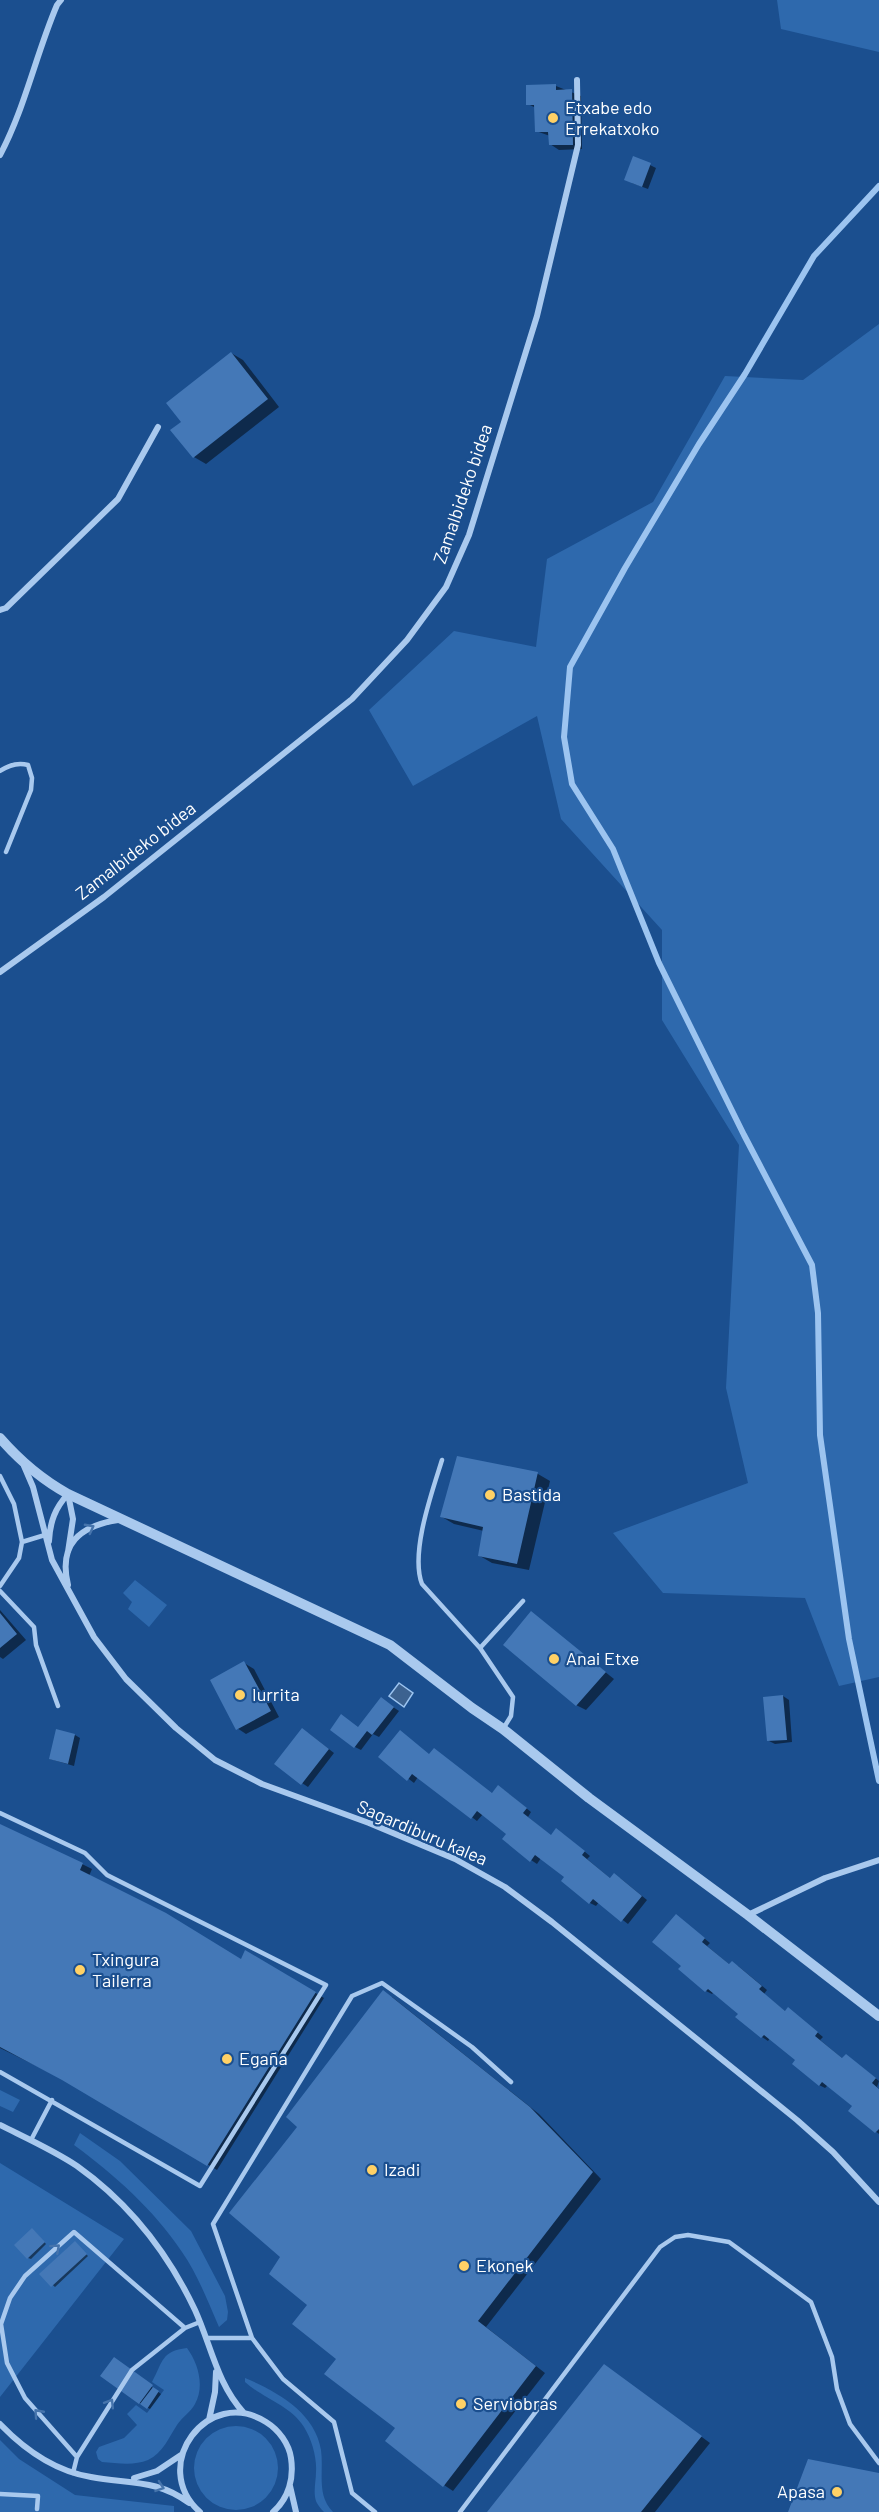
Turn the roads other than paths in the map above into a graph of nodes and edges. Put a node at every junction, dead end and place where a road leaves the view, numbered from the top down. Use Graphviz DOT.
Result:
graph roads {
  1 [pos="61,0"];
  2 [pos="577,80"];
  3 [pos="0,155"];
  4 [pos="158,427"];
  5 [pos="0,610"];
  6 [pos="0,771"];
  7 [pos="6,852"];
  8 [pos="0,972"];
  9 [pos="0,1438"];
  10 [pos="442,1460"];
  11 [pos="22,1462"];
  12 [pos="0,1476"];
  13 [pos="68,1494"];
  14 [pos="121,1519"];
  15 [pos="45,1536"];
  16 [pos="22,1542"];
  17 [pos="50,1551"];
  18 [pos="68,1552"];
  19 [pos="0,1586"];
  20 [pos="0,1591"];
  21 [pos="70,1592"];
  22 [pos="523,1601"];
  23 [pos="480,1648"];
  24 [pos="58,1706"];
  25 [pos="503,1728"];
  26 [pos="0,1813"];
  27 [pos="879,1860"];
  28 [pos="748,1914"];
  29 [pos="879,2016"];
  30 [pos="0,2072"];
  31 [pos="511,2082"];
  32 [pos="52,2100"];
  33 [pos="0,2125"];
  34 [pos="31,2140"];
  35 [pos="879,2202"];
  36 [pos="200,2322"];
  37 [pos="185,2328"];
  38 [pos="206,2338"];
  39 [pos="252,2338"];
  40 [pos="214,2362"];
  41 [pos="243,2413"];
  42 [pos="208,2420"];
  43 [pos="0,2424"];
  44 [pos="181,2455"];
  45 [pos="77,2457"];
  46 [pos="879,2463"];
  47 [pos="73,2473"];
  48 [pos="124,2480"];
  49 [pos="290,2486"];
  50 [pos="0,2494"];
  51 [pos="192,2505"];
  52 [pos="37,2509"];
  53 [pos="200,2512"];
  54 [pos="273,2512"];
  55 [pos="296,2512"];
  56 [pos="375,2512"];
  57 [pos="460,2512"];
  1 -- 3 [label="street"];
  2 -- 8 [label="street, Zamalbideko bidea"];
  4 -- 5 [label="street"];
  6 -- 7 [label="lane"];
  9 -- 11 [label="street"];
  10 -- 23 [label="lane"];
  11 -- 13 [label="street"];
  11 -- 15 [label="street, Sagardiburu kalea"];
  12 -- 16 [label="lane"];
  13 -- 14 [label="street"];
  13 -- 17 [label="street, Sagardiburu kalea"];
  13 -- 18 [label="street, Sagardiburu kalea"];
  18 -- 14 [label="street, one-way"];
  14 -- 25 [label="street"];
  15 -- 16 [label="lane"];
  15 -- 17 [label="street, Sagardiburu kalea"];
  16 -- 19 [label="lane"];
  17 -- 21 [label="street, Sagardiburu kalea"];
  18 -- 21 [label="street, Sagardiburu kalea"];
  20 -- 24 [label="lane"];
  21 -- 35 [label="street, Sagardiburu kalea"];
  22 -- 23 [label="lane"];
  23 -- 25 [label="lane"];
  25 -- 28 [label="street"];
  26 -- 32 [label="lane"];
  27 -- 28 [label="street"];
  28 -- 29 [label="street"];
  30 -- 32 [label="lane"];
  31 -- 39 [label="lane"];
  32 -- 34 [label="lane"];
  33 -- 34 [label="street"];
  34 -- 36 [label="street"];
  36 -- 37 [label="lane"];
  36 -- 38 [label="street"];
  45 -- 37 [label="lane, one-way"];
  45 -- 37 [label="lane, one-way"];
  38 -- 39 [label="lane"];
  38 -- 40 [label="street"];
  39 -- 56 [label="lane"];
  40 -- 41 [label="street"];
  40 -- 42 [label="street"];
  41 -- 42 [label="street"];
  41 -- 49 [label="street"];
  42 -- 44 [label="street"];
  43 -- 47 [label="street"];
  44 -- 48 [label="street"];
  44 -- 51 [label="street"];
  45 -- 47 [label="lane"];
  46 -- 57 [label="lane"];
  47 -- 48 [label="street"];
  48 -- 51 [label="street, one-way"];
  49 -- 54 [label="street"];
  49 -- 55 [label="street"];
  50 -- 52 [label="lane"];
  51 -- 53 [label="street"];
}
